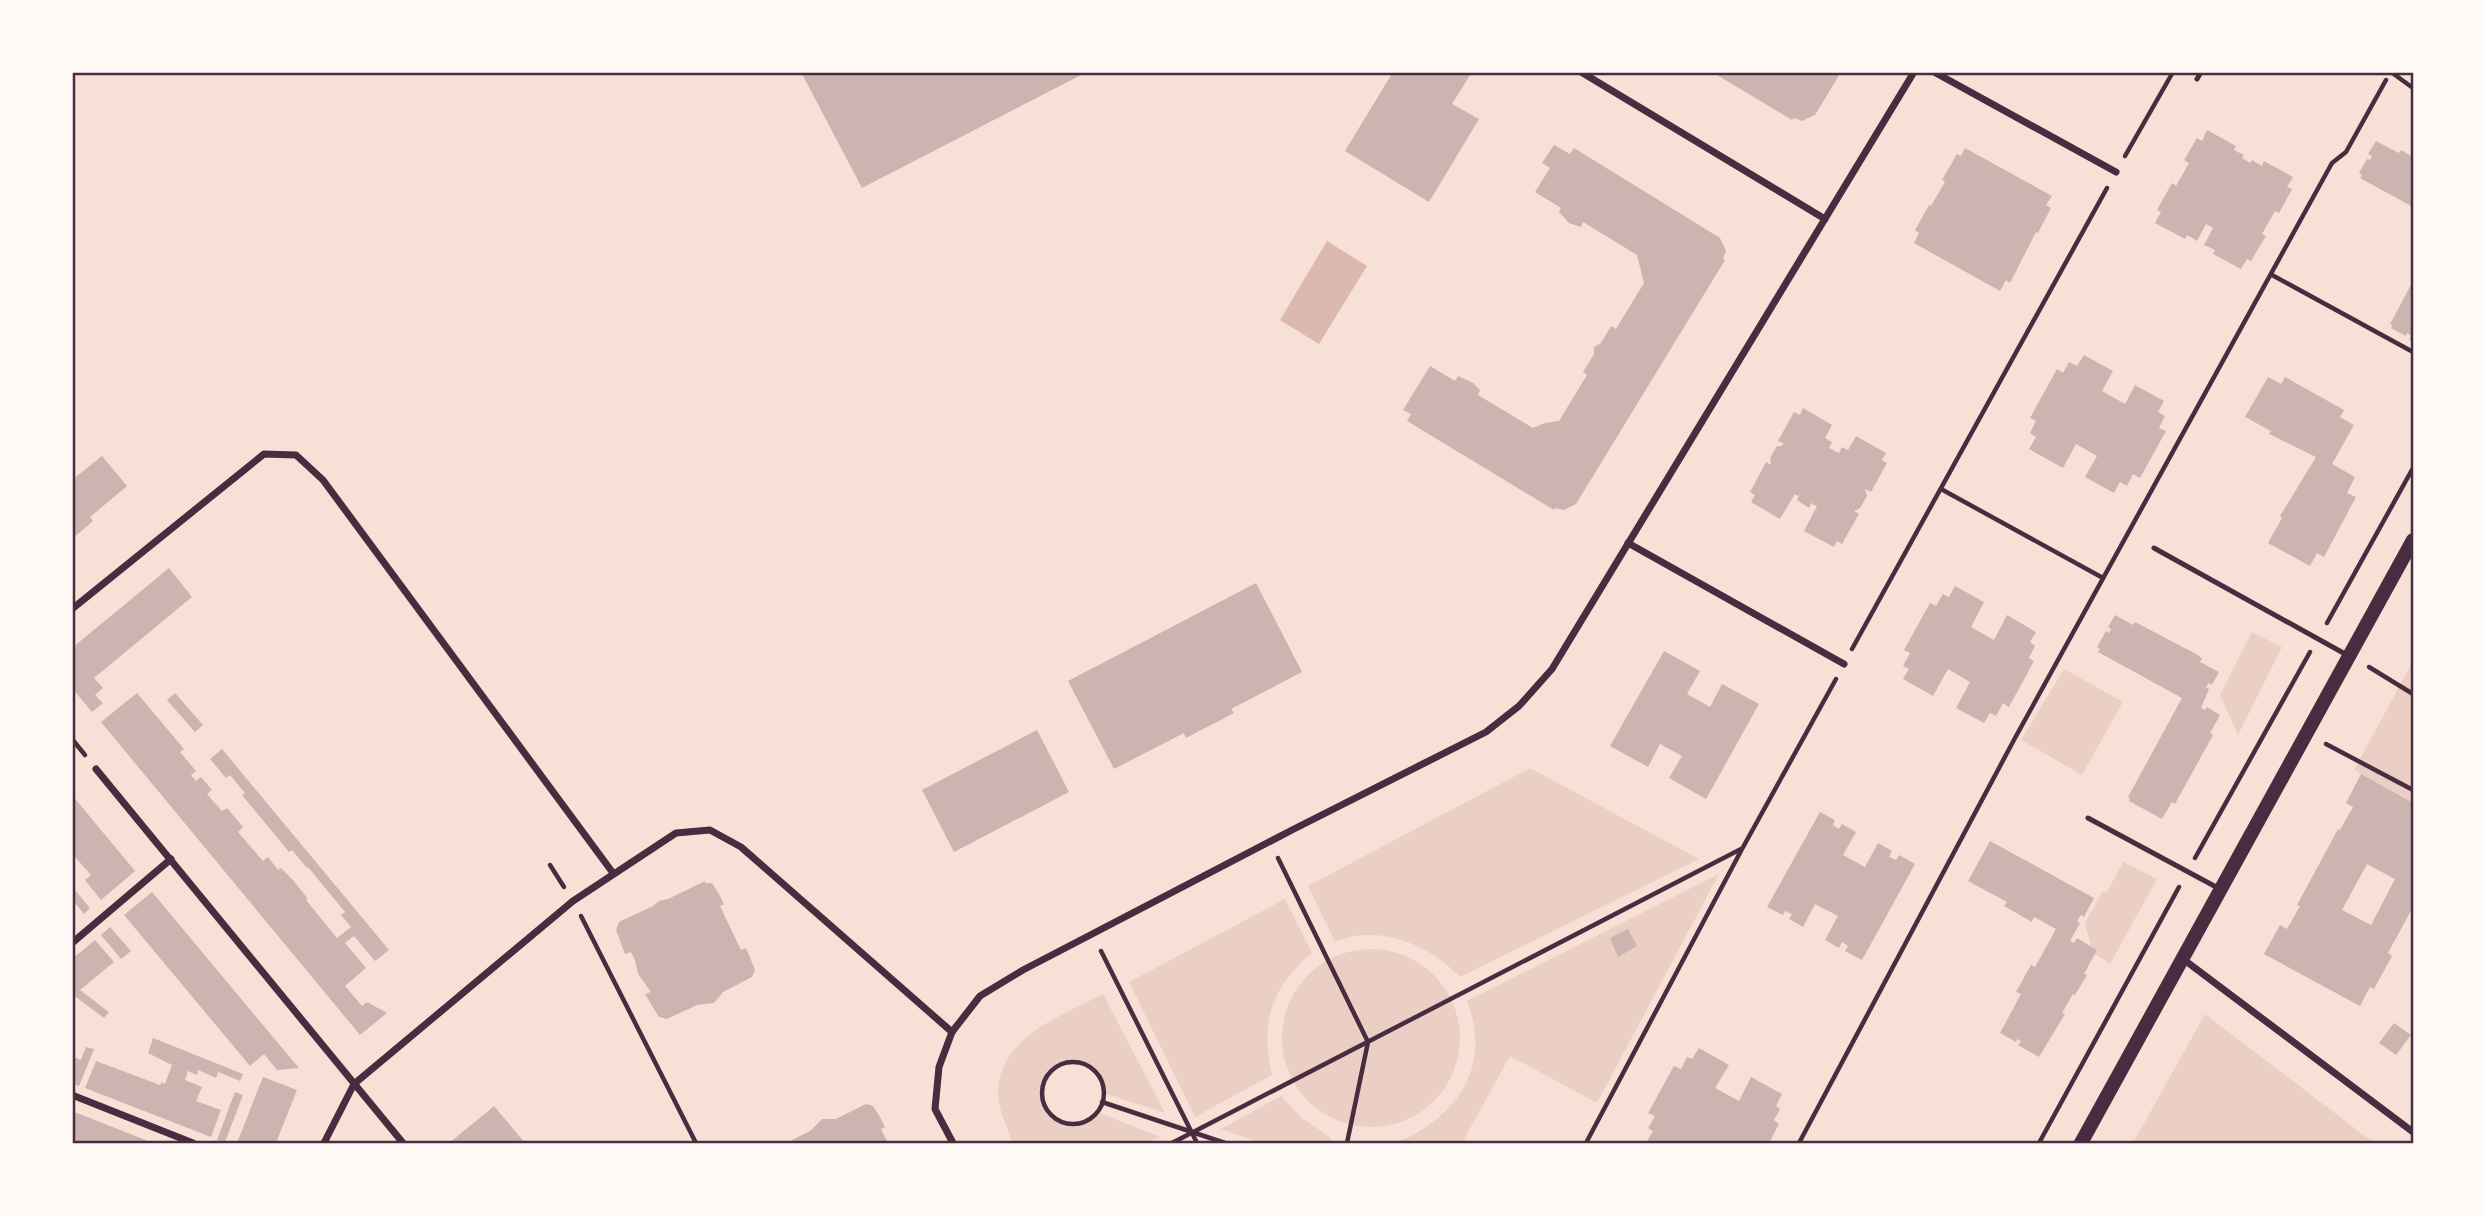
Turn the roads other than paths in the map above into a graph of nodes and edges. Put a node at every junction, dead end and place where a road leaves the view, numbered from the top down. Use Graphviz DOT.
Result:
graph roads {
  1 [pos="1581,72"];
  2 [pos="1914,72"];
  3 [pos="1934,72"];
  4 [pos="2201,72"];
  5 [pos="2197,79"];
  6 [pos="2116,172"];
  7 [pos="1825,219"];
  8 [pos="2413,540"];
  9 [pos="1628,543"];
  10 [pos="2154,548"];
  11 [pos="72,609"];
  12 [pos="2349,656"];
  13 [pos="1844,664"];
  14 [pos="96,769"];
  15 [pos="2088,818"];
  16 [pos="170,859"];
  17 [pos="613,873"];
  18 [pos="2220,890"];
  19 [pos="72,943"];
  20 [pos="2183,959"];
  21 [pos="952,1032"];
  22 [pos="354,1084"];
  23 [pos="72,1095"];
  24 [pos="2413,1132"];
  25 [pos="193,1143"];
  26 [pos="324,1143"];
  27 [pos="403,1143"];
  28 [pos="953,1143"];
  29 [pos="2081,1143"];
  1 -- 7 [label="street"];
  2 -- 7 [label="street"];
  3 -- 6 [label="street"];
  4 -- 5 [label="lane"];
  7 -- 9 [label="street"];
  8 -- 12 [label="main road"];
  9 -- 13 [label="street"];
  9 -- 21 [label="street"];
  10 -- 12 [label="lane"];
  11 -- 17 [label="street"];
  12 -- 18 [label="main road"];
  14 -- 16 [label="street"];
  15 -- 18 [label="lane"];
  16 -- 19 [label="street"];
  16 -- 22 [label="street"];
  17 -- 21 [label="street"];
  17 -- 22 [label="street"];
  18 -- 20 [label="main road"];
  20 -- 24 [label="street"];
  20 -- 29 [label="main road"];
  21 -- 28 [label="street"];
  22 -- 26 [label="street"];
  22 -- 27 [label="street"];
  23 -- 25 [label="street"];
}
